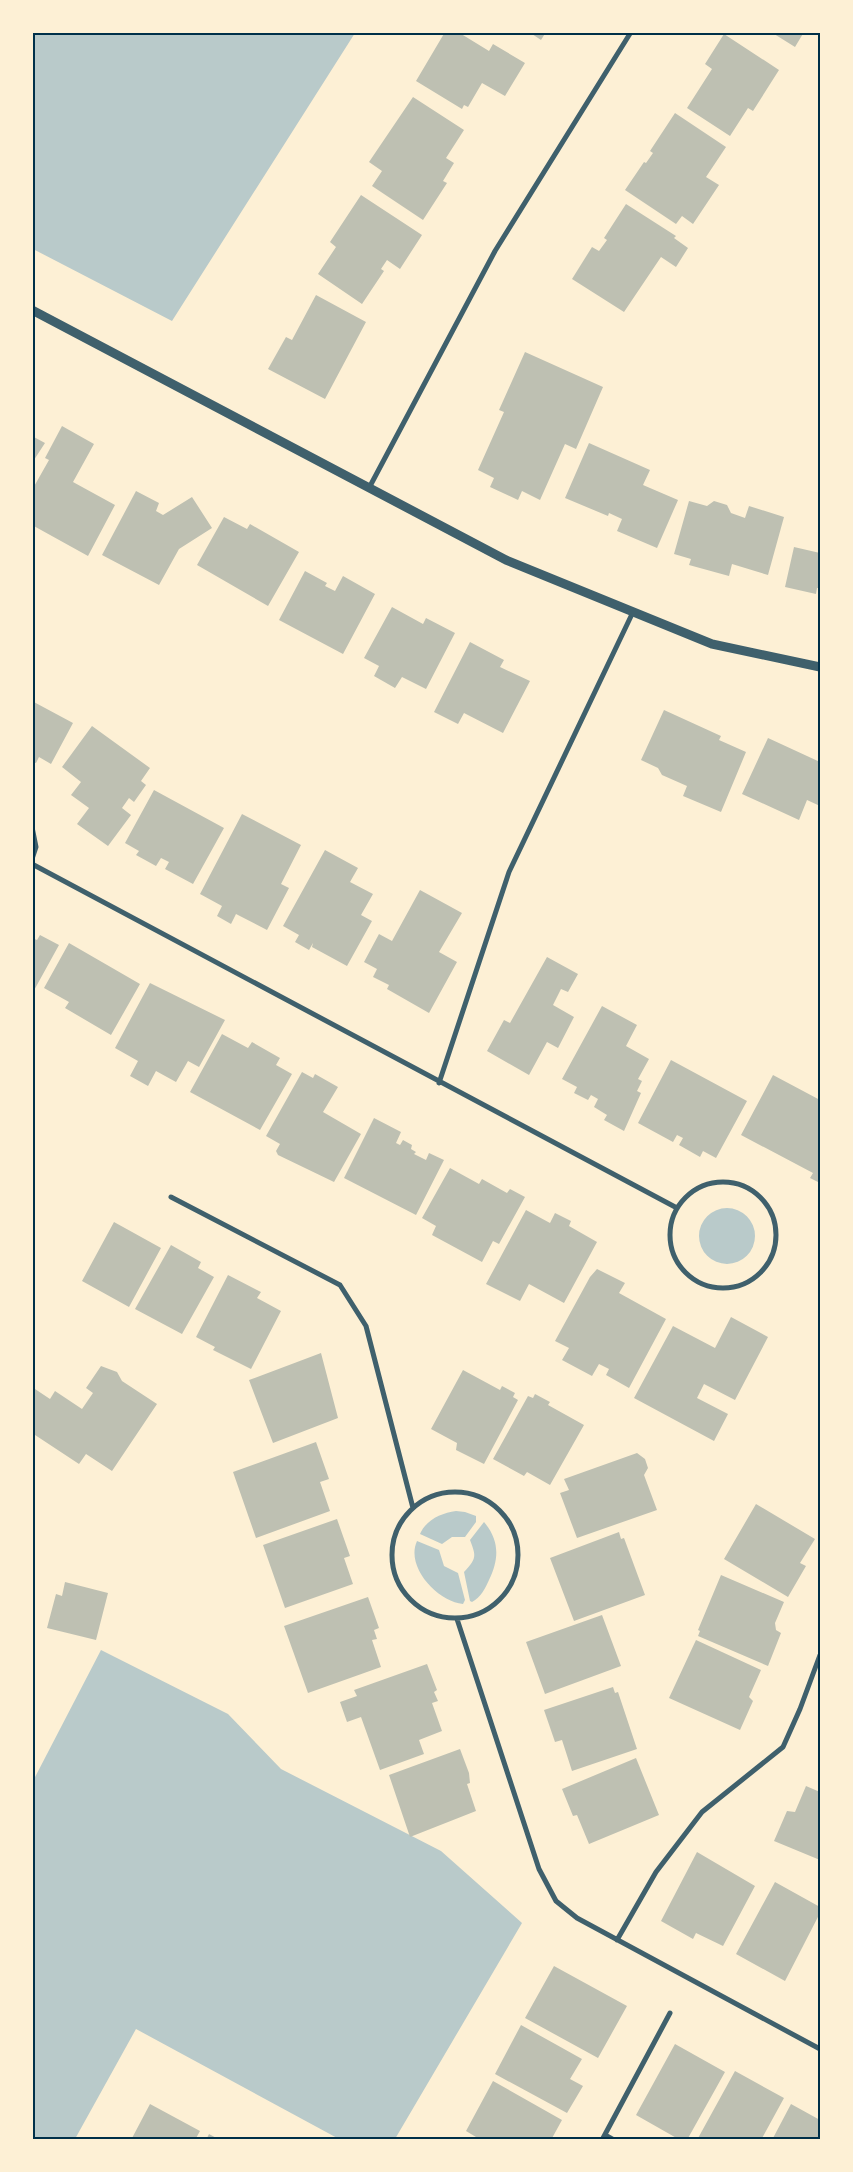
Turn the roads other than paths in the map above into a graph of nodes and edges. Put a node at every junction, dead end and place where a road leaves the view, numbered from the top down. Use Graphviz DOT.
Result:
graph roads {
  1 [pos="631,32"];
  2 [pos="32,310"];
  3 [pos="369,488"];
  4 [pos="633,612"];
  5 [pos="820,667"];
  6 [pos="32,827"];
  7 [pos="32,858"];
  8 [pos="32,864"];
  9 [pos="439,1083"];
  10 [pos="171,1197"];
  11 [pos="677,1208"];
  12 [pos="414,1508"];
  13 [pos="457,1618"];
  14 [pos="820,1655"];
  15 [pos="617,1940"];
  16 [pos="670,2013"];
  17 [pos="820,2048"];
  18 [pos="604,2137"];
  19 [pos="614,2140"];
  1 -- 3 [label="street"];
  2 -- 3 [label="street"];
  3 -- 4 [label="street"];
  4 -- 5 [label="street"];
  4 -- 9 [label="street"];
  6 -- 7 [label="street"];
  8 -- 9 [label="street"];
  9 -- 11 [label="street"];
  10 -- 12 [label="street"];
  11 -- 11 [label="street"];
  12 -- 13 [label="street"];
  12 -- 13 [label="street"];
  13 -- 15 [label="street"];
  14 -- 15 [label="street"];
  15 -- 17 [label="street"];
  16 -- 18 [label="street"];
  18 -- 19 [label="street"];
}
